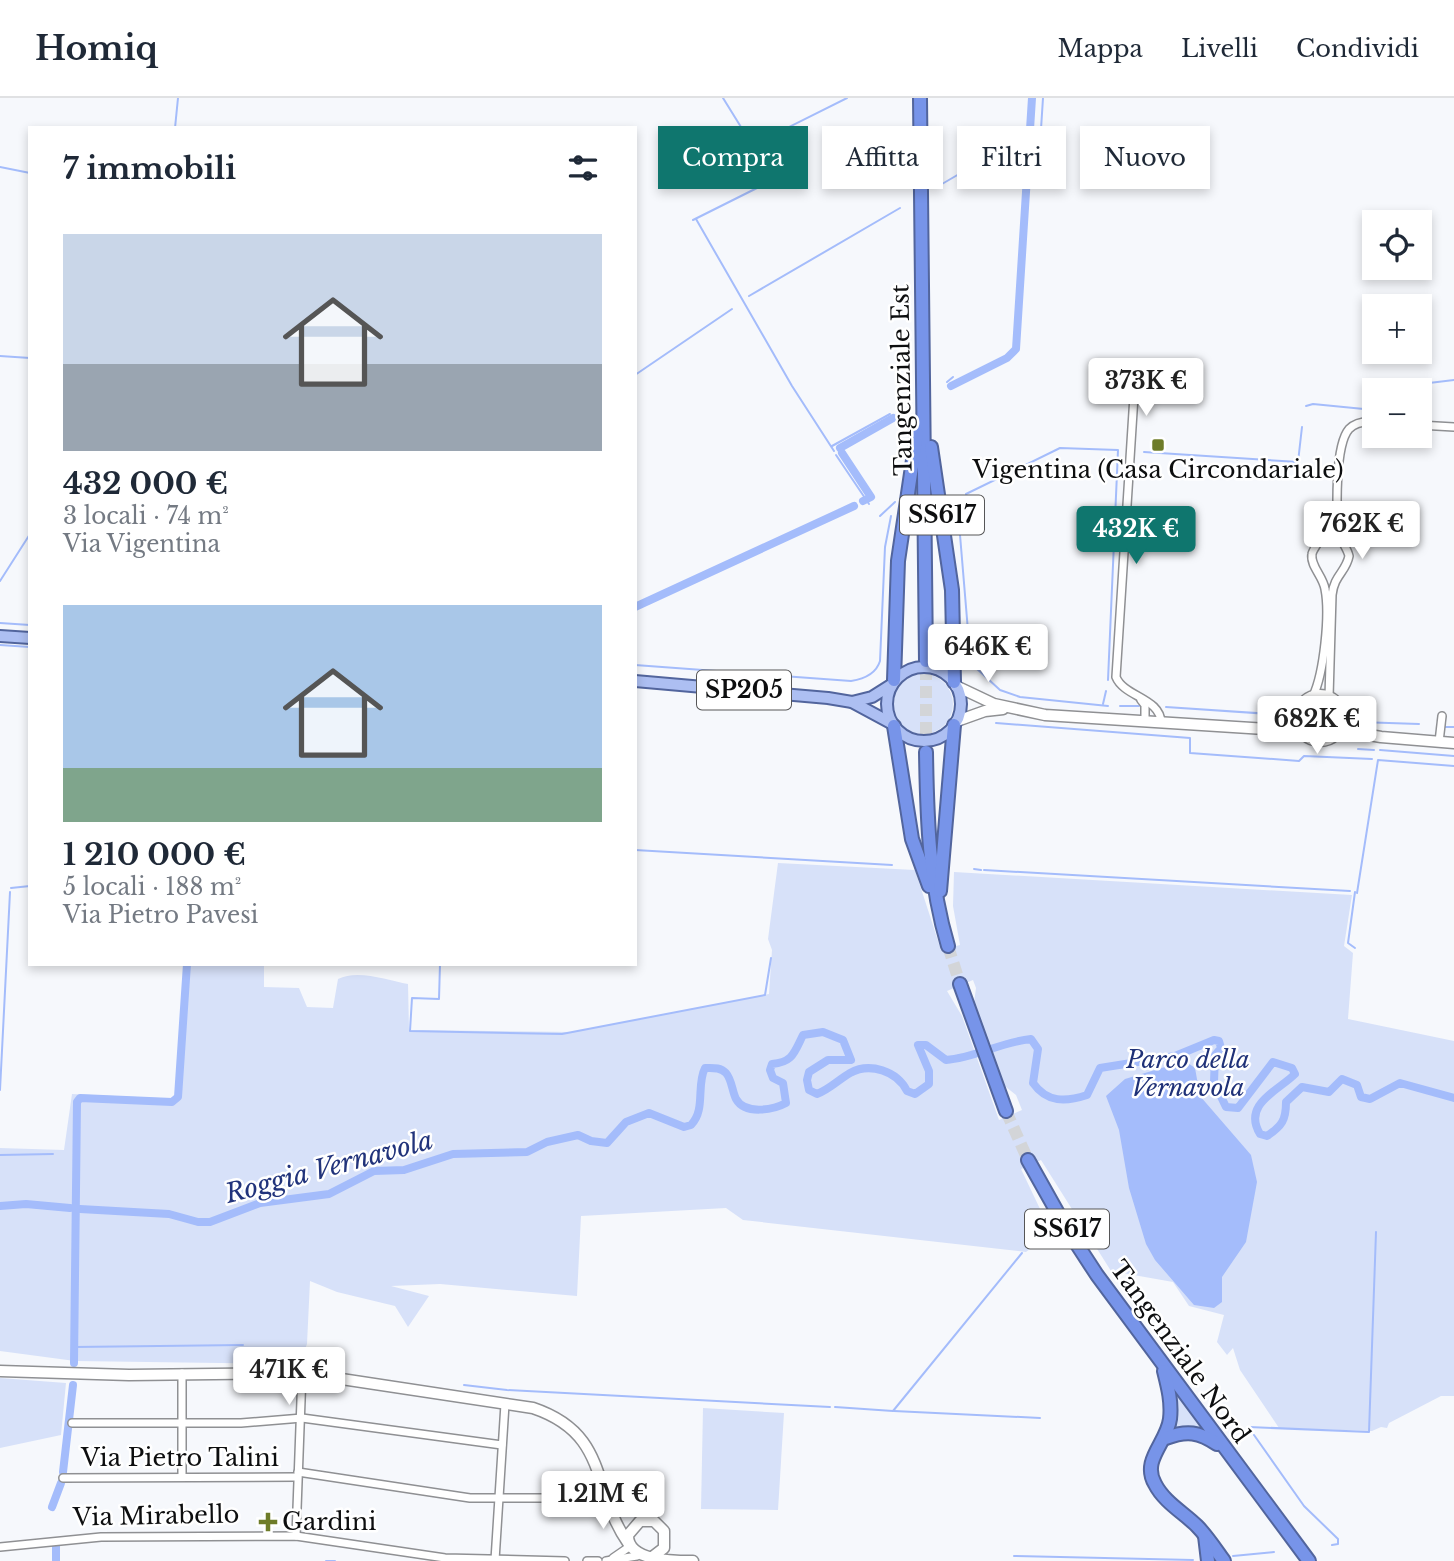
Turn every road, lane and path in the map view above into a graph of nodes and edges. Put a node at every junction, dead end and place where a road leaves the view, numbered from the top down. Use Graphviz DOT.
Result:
graph roads {
  1 [pos="920,98"];
  2 [pos="923,349"];
  3 [pos="1134,396"];
  4 [pos="1362,422"];
  5 [pos="1432,426"];
  6 [pos="1454,427"];
  7 [pos="1337,512"];
  8 [pos="1322,539"];
  9 [pos="1342,542"];
  10 [pos="1320,572"];
  11 [pos="1338,573"];
  12 [pos="0,636"];
  13 [pos="28,638"];
  14 [pos="926,661"];
  15 [pos="637,681"];
  16 [pos="893,683"];
  17 [pos="955,684"];
  18 [pos="1313,696"];
  19 [pos="1139,697"];
  20 [pos="1329,697"];
  21 [pos="852,702"];
  22 [pos="1009,708"];
  23 [pos="1441,716"];
  24 [pos="1343,717"];
  25 [pos="1145,722"];
  26 [pos="956,723"];
  27 [pos="1161,723"];
  28 [pos="892,724"];
  29 [pos="1299,726"];
  30 [pos="1340,730"];
  31 [pos="1381,737"];
  32 [pos="1439,742"];
  33 [pos="1454,743"];
  34 [pos="926,752"];
  35 [pos="939,915"];
  36 [pos="948,946"];
  37 [pos="960,984"];
  38 [pos="1006,1111"];
  39 [pos="1028,1160"];
  40 [pos="1162,1364"];
  41 [pos="0,1370"];
  42 [pos="182,1373"];
  43 [pos="302,1373"];
  44 [pos="505,1404"];
  45 [pos="302,1418"];
  46 [pos="182,1422"];
  47 [pos="72,1423"];
  48 [pos="1166,1438"];
  49 [pos="502,1445"];
  50 [pos="1226,1450"];
  51 [pos="298,1475"];
  52 [pos="182,1477"];
  53 [pos="64,1478"];
  54 [pos="604,1484"];
  55 [pos="498,1498"];
  56 [pos="611,1504"];
  57 [pos="636,1523"];
  58 [pos="296,1536"];
  59 [pos="665,1543"];
  60 [pos="628,1545"];
  61 [pos="0,1547"];
  62 [pos="637,1556"];
  63 [pos="651,1558"];
  64 [pos="1214,1558"];
  65 [pos="495,1560"];
  66 [pos="565,1561"];
  67 [pos="587,1561"];
  68 [pos="602,1561"];
  69 [pos="687,1561"];
  70 [pos="693,1561"];
  71 [pos="1309,1561"];
  1 -- 2 [label="highway, Tangenziale Est / SS617"];
  2 -- 14 [label="highway, Tangenziale Est / SS617"];
  2 -- 16 [label="highway, SS617"];
  2 -- 17 [label="highway, SS617"];
  3 -- 19 [label="street"];
  4 -- 7 [label="street"];
  5 -- 6 [label="street"];
  7 -- 8 [label="street"];
  7 -- 9 [label="street"];
  8 -- 9 [label="street"];
  8 -- 10 [label="street"];
  9 -- 11 [label="street"];
  10 -- 11 [label="street"];
  10 -- 18 [label="street"];
  11 -- 20 [label="street"];
  12 -- 13 [label="main road"];
  15 -- 21 [label="main road, SP205"];
  16 -- 17 [label="main road, SP205"];
  16 -- 21 [label="main road, SP205"];
  16 -- 28 [label="main road"];
  17 -- 22 [label="street"];
  17 -- 26 [label="main road"];
  18 -- 20 [label="street"];
  18 -- 29 [label="street"];
  19 -- 25 [label="street"];
  19 -- 27 [label="street"];
  20 -- 24 [label="street"];
  21 -- 28 [label="main road, SP205"];
  22 -- 25 [label="street"];
  22 -- 26 [label="street"];
  23 -- 32 [label="street"];
  24 -- 30 [label="street"];
  24 -- 31 [label="street"];
  25 -- 27 [label="street"];
  26 -- 28 [label="main road, SP205"];
  26 -- 35 [label="highway"];
  27 -- 29 [label="street"];
  28 -- 35 [label="highway"];
  29 -- 30 [label="street"];
  30 -- 31 [label="street"];
  31 -- 32 [label="street"];
  32 -- 33 [label="street"];
  34 -- 35 [label="highway"];
  35 -- 36 [label="highway"];
  37 -- 38 [label="highway"];
  39 -- 40 [label="highway, Tangenziale Nord / SS617"];
  40 -- 48 [label="highway"];
  40 -- 50 [label="highway, Tangenziale Nord / SS617"];
  41 -- 42 [label="street"];
  42 -- 43 [label="street"];
  42 -- 46 [label="street"];
  43 -- 44 [label="street"];
  43 -- 45 [label="street"];
  44 -- 49 [label="street"];
  44 -- 54 [label="street"];
  45 -- 46 [label="street"];
  45 -- 49 [label="street"];
  45 -- 51 [label="street"];
  46 -- 47 [label="street"];
  46 -- 52 [label="street"];
  48 -- 50 [label="highway"];
  48 -- 64 [label="highway"];
  49 -- 55 [label="street"];
  50 -- 71 [label="highway, Tangenziale Nord / SS617"];
  51 -- 52 [label="street, Via Pietro Talini"];
  51 -- 55 [label="street, Via Pietro Talini"];
  51 -- 58 [label="street"];
  52 -- 53 [label="street, Via Pietro Talini"];
  54 -- 55 [label="street, Via Pietro Talini"];
  54 -- 56 [label="street"];
  55 -- 65 [label="street"];
  56 -- 57 [label="street"];
  56 -- 60 [label="street"];
  57 -- 59 [label="street"];
  57 -- 60 [label="street"];
  58 -- 61 [label="street, Via Mirabello"];
  58 -- 65 [label="street, Via Mirabello"];
  59 -- 63 [label="street"];
  59 -- 69 [label="street"];
  60 -- 62 [label="street"];
  60 -- 68 [label="street"];
  62 -- 63 [label="street"];
  62 -- 68 [label="street"];
  63 -- 69 [label="street"];
  65 -- 66 [label="street, Via Mirabello"];
  67 -- 68 [label="street"];
  69 -- 70 [label="street"];
}
